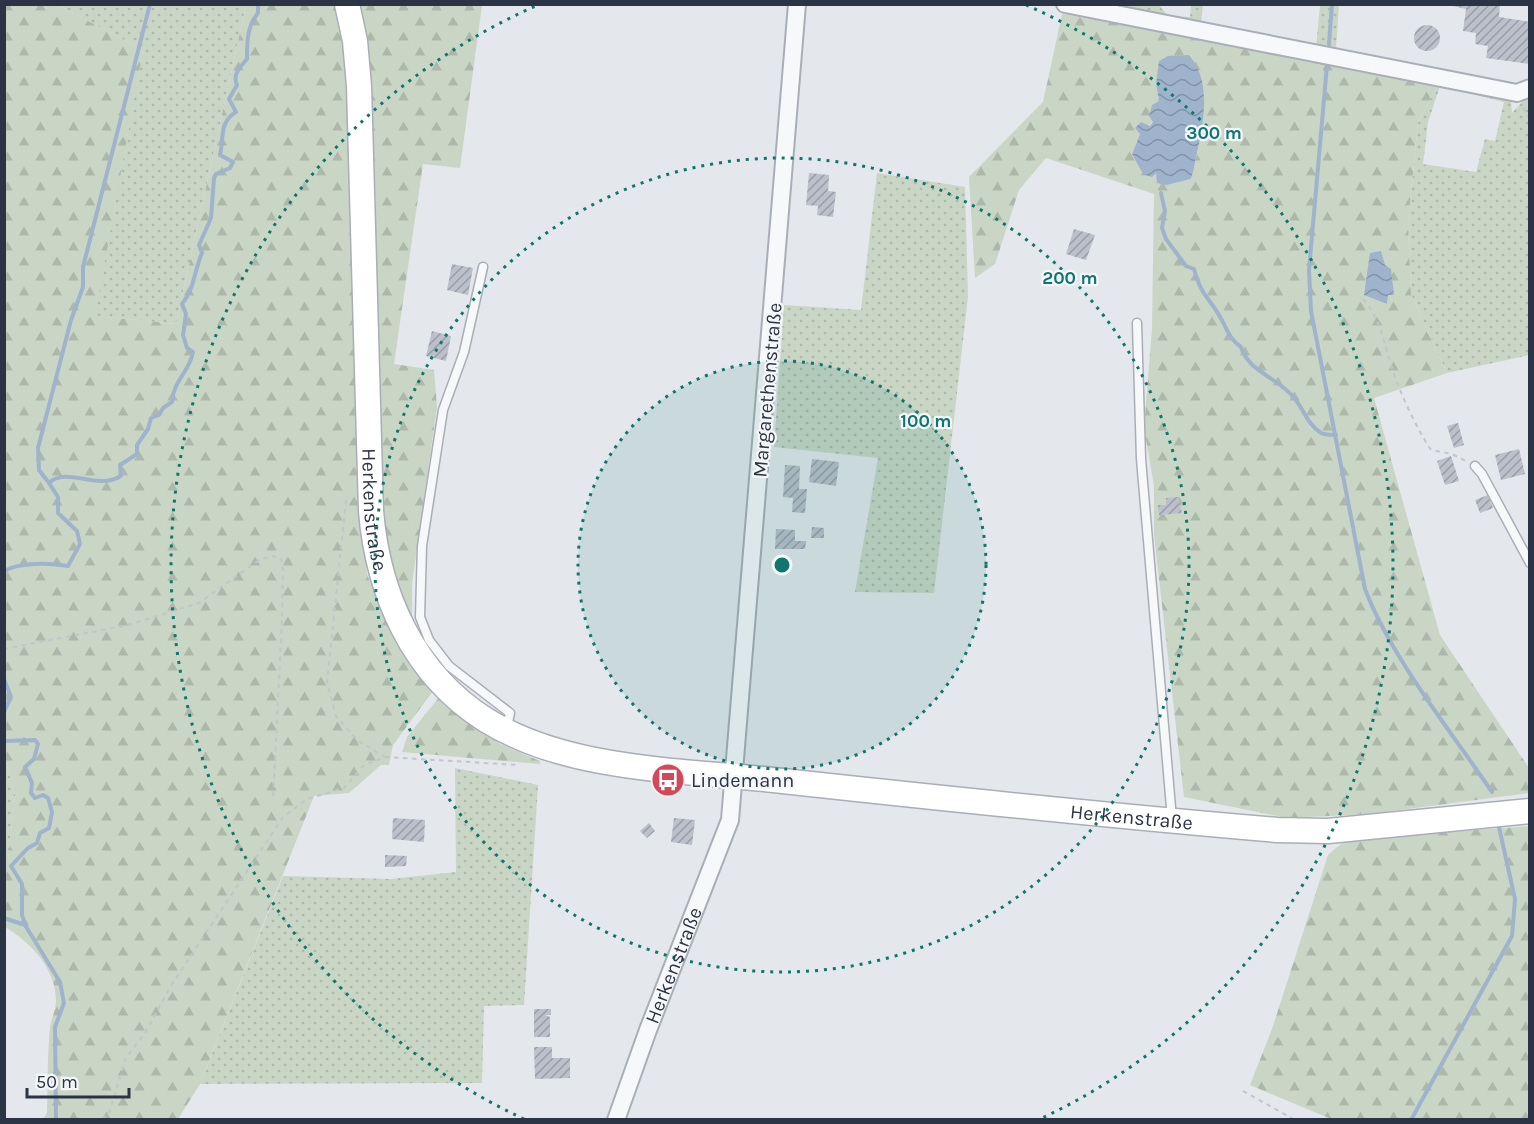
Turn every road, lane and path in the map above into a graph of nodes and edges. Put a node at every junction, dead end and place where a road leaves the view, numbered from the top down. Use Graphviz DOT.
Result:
graph roads {
  1 [pos="347,4"];
  2 [pos="797,4"];
  3 [pos="1065,4"];
  4 [pos="1530,88"];
  5 [pos="483,267"];
  6 [pos="1362,299"];
  7 [pos="1137,323"];
  8 [pos="1475,466"];
  9 [pos="346,500"];
  10 [pos="1530,563"];
  11 [pos="4,649"];
  12 [pos="506,732"];
  13 [pos="385,757"];
  14 [pos="519,765"];
  15 [pos="734,776"];
  16 [pos="273,800"];
  17 [pos="1530,811"];
  18 [pos="1172,821"];
  19 [pos="1243,1091"];
  20 [pos="102,1119"];
  21 [pos="616,1119"];
  22 [pos="1295,1119"];
  1 -- 12 [label="main road, Herkenstraße"];
  2 -- 15 [label="street, Margarethenstraße"];
  3 -- 4 [label="street"];
  5 -- 12 [label="lane"];
  6 -- 8 [label="path"];
  7 -- 18 [label="lane"];
  8 -- 10 [label="lane"];
  9 -- 13 [label="path"];
  11 -- 16 [label="path"];
  12 -- 15 [label="main road, Herkenstraße"];
  13 -- 14 [label="path"];
  13 -- 20 [label="path"];
  15 -- 18 [label="main road, Herkenstraße"];
  15 -- 21 [label="street, Herkenstraße"];
  17 -- 18 [label="main road, Herkenstraße"];
  19 -- 22 [label="path"];
}
